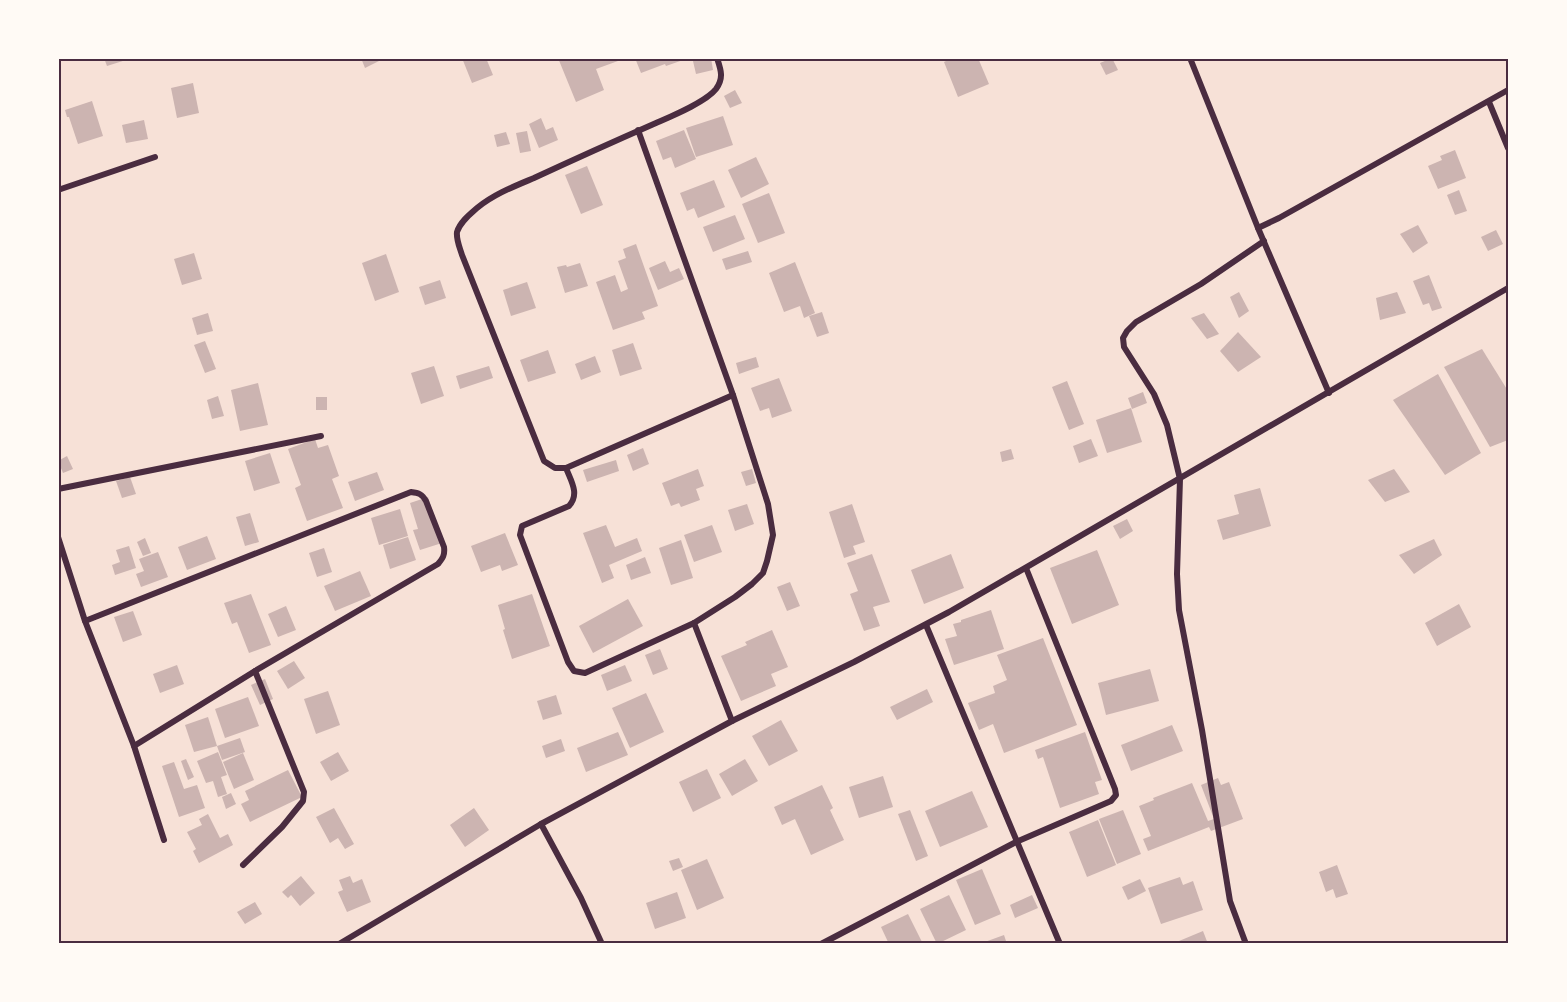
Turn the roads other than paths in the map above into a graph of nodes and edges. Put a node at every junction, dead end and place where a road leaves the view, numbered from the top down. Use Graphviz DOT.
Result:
graph roads {
  1 [pos="717,58"];
  2 [pos="1190,58"];
  3 [pos="1509,90"];
  4 [pos="1489,102"];
  5 [pos="638,130"];
  6 [pos="1509,147"];
  7 [pos="155,157"];
  8 [pos="58,190"];
  9 [pos="1258,228"];
  10 [pos="1264,241"];
  11 [pos="1509,288"];
  12 [pos="1329,393"];
  13 [pos="733,395"];
  14 [pos="321,436"];
  15 [pos="566,468"];
  16 [pos="1180,479"];
  17 [pos="58,489"];
  18 [pos="58,537"];
  19 [pos="1026,568"];
  20 [pos="85,621"];
  21 [pos="694,624"];
  22 [pos="926,625"];
  23 [pos="255,671"];
  24 [pos="732,721"];
  25 [pos="134,746"];
  26 [pos="541,824"];
  27 [pos="164,840"];
  28 [pos="1016,842"];
  29 [pos="243,866"];
  30 [pos="339,944"];
  31 [pos="602,944"];
  32 [pos="821,944"];
  33 [pos="1060,944"];
  34 [pos="1246,944"];
  1 -- 5 [label="street"];
  2 -- 9 [label="street"];
  3 -- 4 [label="street"];
  4 -- 6 [label="street"];
  4 -- 9 [label="street"];
  5 -- 13 [label="street"];
  5 -- 15 [label="street"];
  7 -- 8 [label="street"];
  9 -- 10 [label="street"];
  10 -- 12 [label="street"];
  10 -- 16 [label="street"];
  11 -- 12 [label="street"];
  12 -- 16 [label="street"];
  13 -- 15 [label="street"];
  13 -- 21 [label="street"];
  14 -- 17 [label="street"];
  15 -- 21 [label="street"];
  16 -- 19 [label="street"];
  16 -- 34 [label="street"];
  18 -- 20 [label="street"];
  19 -- 22 [label="street"];
  19 -- 28 [label="street"];
  20 -- 23 [label="street"];
  20 -- 25 [label="street"];
  21 -- 24 [label="street"];
  22 -- 24 [label="street"];
  22 -- 28 [label="street"];
  23 -- 25 [label="street"];
  23 -- 29 [label="street"];
  24 -- 26 [label="street"];
  25 -- 27 [label="street"];
  26 -- 30 [label="street"];
  26 -- 31 [label="street"];
  28 -- 32 [label="street"];
  28 -- 33 [label="street"];
}
